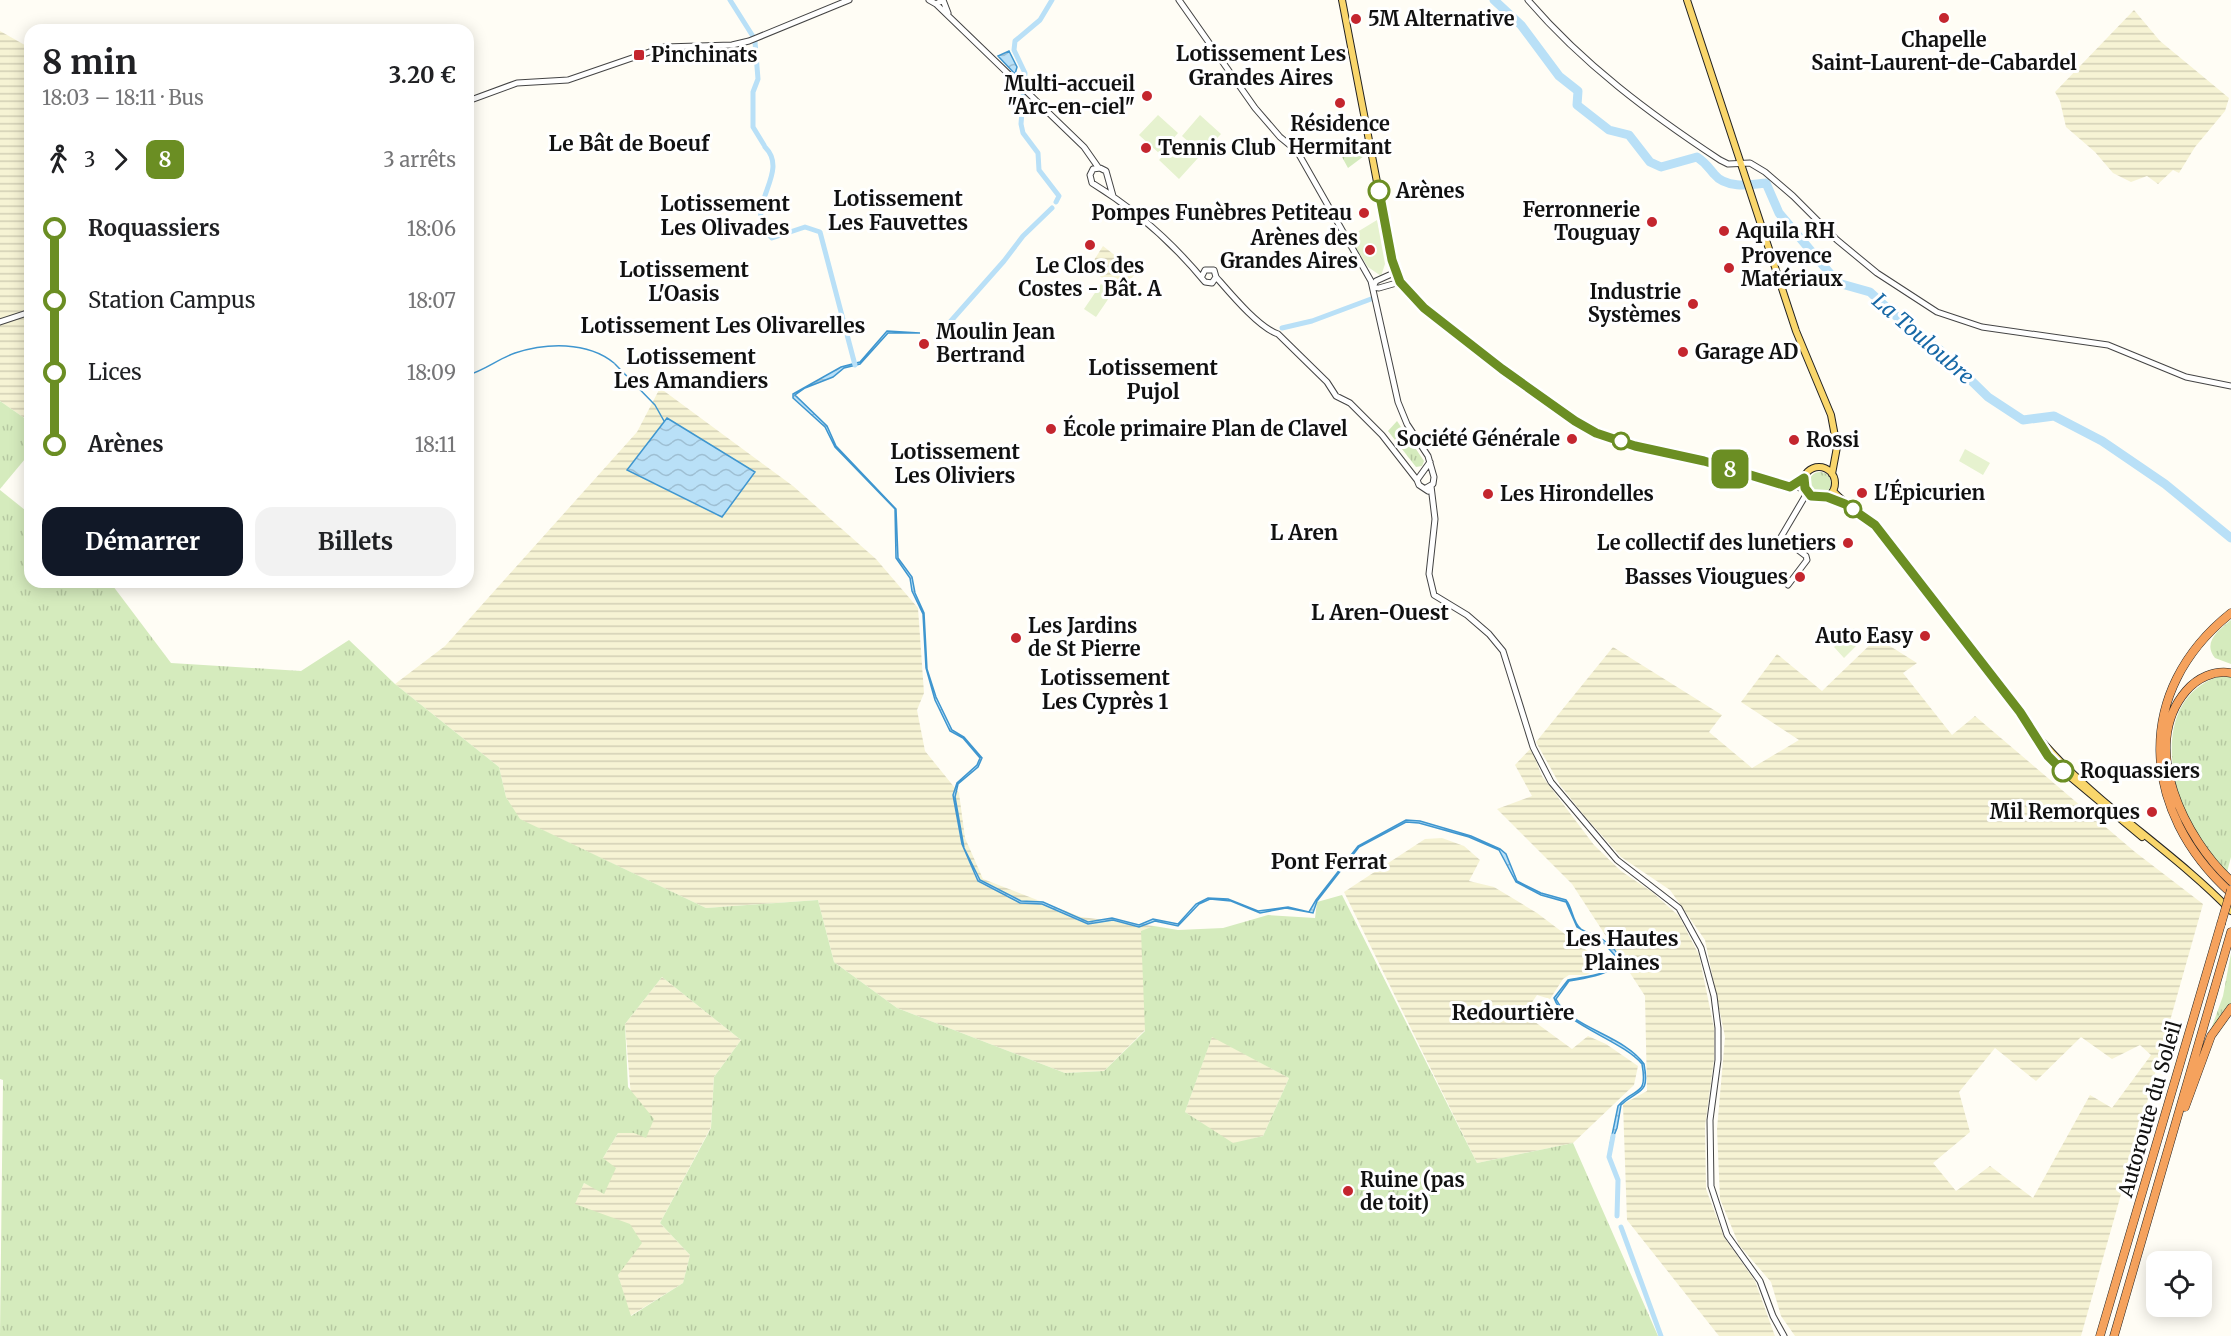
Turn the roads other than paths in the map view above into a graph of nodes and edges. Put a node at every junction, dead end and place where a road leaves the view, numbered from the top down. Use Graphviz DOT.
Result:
graph roads {
  1 [pos="849,0"];
  2 [pos="929,0"];
  3 [pos="943,0"];
  4 [pos="1179,0"];
  5 [pos="1342,0"];
  6 [pos="1528,0"];
  7 [pos="1687,0"];
  8 [pos="936,3"];
  9 [pos="948,15"];
  10 [pos="474,99"];
  11 [pos="1739,164"];
  12 [pos="1096,168"];
  13 [pos="1108,179"];
  14 [pos="1098,186"];
  15 [pos="1113,196"];
  16 [pos="1396,272"];
  17 [pos="1203,273"];
  18 [pos="1215,279"];
  19 [pos="1400,282"];
  20 [pos="1373,287"];
  21 [pos="24,314"];
  22 [pos="0,322"];
  23 [pos="2231,386"];
  24 [pos="1836,459"];
  25 [pos="1430,462"];
  26 [pos="1825,468"];
  27 [pos="1412,472"];
  28 [pos="1422,472"];
  29 [pos="1431,473"];
  30 [pos="1832,474"];
  31 [pos="1804,478"];
  32 [pos="1417,480"];
  33 [pos="1429,487"];
  34 [pos="1790,487"];
  35 [pos="1806,491"];
  36 [pos="1833,491"];
  37 [pos="1827,497"];
  38 [pos="1845,504"];
  39 [pos="1788,585"];
  40 [pos="2231,613"];
  41 [pos="2231,673"];
  42 [pos="2231,882"];
  43 [pos="2231,892"];
  44 [pos="2231,911"];
  45 [pos="2231,933"];
  46 [pos="2231,1008"];
  47 [pos="2160,1178"];
  48 [pos="1784,1336"];
  49 [pos="2100,1336"];
  50 [pos="2114,1336"];
  1 -- 10 [label="street"];
  2 -- 8 [label="street"];
  3 -- 8 [label="street"];
  3 -- 9 [label="street"];
  4 -- 20 [label="street"];
  5 -- 16 [label="main road"];
  6 -- 11 [label="street"];
  7 -- 11 [label="main road"];
  8 -- 9 [label="street"];
  9 -- 12 [label="street"];
  11 -- 23 [label="street"];
  11 -- 24 [label="main road"];
  12 -- 13 [label="street"];
  12 -- 14 [label="street"];
  13 -- 14 [label="street"];
  13 -- 15 [label="street"];
  14 -- 15 [label="street"];
  15 -- 17 [label="street"];
  16 -- 19 [label="main road"];
  16 -- 20 [label="street"];
  17 -- 18 [label="street"];
  17 -- 18 [label="street"];
  18 -- 27 [label="street"];
  19 -- 20 [label="street"];
  19 -- 34 [label="main road"];
  20 -- 25 [label="street"];
  21 -- 22 [label="street"];
  24 -- 26 [label="main road"];
  24 -- 30 [label="main road"];
  25 -- 28 [label="street"];
  25 -- 29 [label="street"];
  26 -- 30 [label="main road"];
  26 -- 31 [label="main road"];
  27 -- 28 [label="street"];
  27 -- 32 [label="street"];
  28 -- 29 [label="street"];
  28 -- 32 [label="street"];
  29 -- 33 [label="street"];
  30 -- 36 [label="main road"];
  31 -- 34 [label="main road"];
  31 -- 35 [label="main road"];
  32 -- 33 [label="street"];
  33 -- 48 [label="street"];
  34 -- 35 [label="main road"];
  35 -- 37 [label="main road"];
  35 -- 39 [label="street"];
  36 -- 37 [label="main road"];
  36 -- 38 [label="main road"];
  37 -- 38 [label="main road"];
  38 -- 44 [label="main road"];
  40 -- 43 [label="highway"];
  41 -- 42 [label="highway"];
  43 -- 49 [label="highway, Autoroute du Soleil, bridge"];
  45 -- 47 [label="highway, Autoroute du Soleil"];
  46 -- 47 [label="highway"];
  47 -- 50 [label="highway, Autoroute du Soleil"];
}
